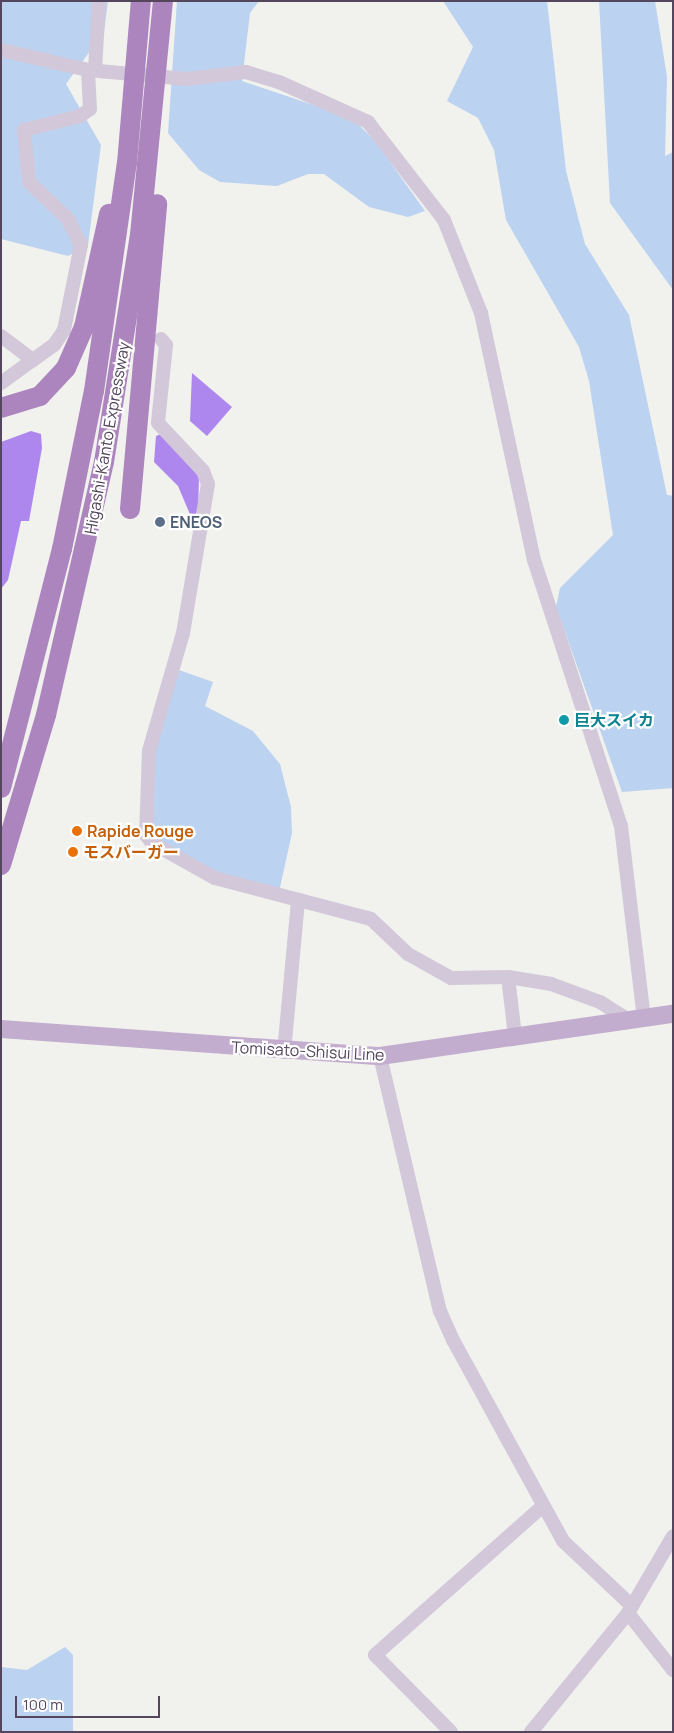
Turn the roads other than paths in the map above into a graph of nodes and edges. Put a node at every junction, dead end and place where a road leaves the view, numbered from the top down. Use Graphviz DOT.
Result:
graph roads {
  1 [pos="99,1"];
  2 [pos="141,1"];
  3 [pos="163,1"];
  4 [pos="160,34"];
  5 [pos="1,50"];
  6 [pos="96,70"];
  7 [pos="133,102"];
  8 [pos="1,336"];
  9 [pos="160,339"];
  10 [pos="33,360"];
  11 [pos="1,383"];
  12 [pos="1,408"];
  13 [pos="130,509"];
  14 [pos="1,788"];
  15 [pos="1,865"];
  16 [pos="298,900"];
  17 [pos="508,977"];
  18 [pos="673,1014"];
  19 [pos="637,1020"];
  20 [pos="1,1029"];
  21 [pos="515,1036"];
  22 [pos="284,1052"];
  23 [pos="380,1056"];
  24 [pos="543,1506"];
  25 [pos="673,1536"];
  26 [pos="630,1610"];
  27 [pos="673,1670"];
  28 [pos="451,1732"];
  29 [pos="531,1732"];
  1 -- 6 [label="street"];
  2 -- 7 [label="highway, Higashi-Kanto Expressway"];
  3 -- 4 [label="highway, Higashi-Kanto Expressway"];
  4 -- 13 [label="highway"];
  4 -- 15 [label="highway, Higashi-Kanto Expressway"];
  5 -- 6 [label="street"];
  6 -- 10 [label="street"];
  6 -- 19 [label="street"];
  7 -- 12 [label="highway"];
  7 -- 14 [label="highway, Higashi-Kanto Expressway"];
  8 -- 10 [label="street"];
  9 -- 16 [label="street"];
  10 -- 11 [label="street"];
  16 -- 17 [label="street"];
  16 -- 22 [label="street"];
  17 -- 19 [label="street"];
  17 -- 21 [label="street"];
  18 -- 19 [label="main road, Tomisato-Shisui Line"];
  19 -- 21 [label="main road, Tomisato-Shisui Line"];
  20 -- 22 [label="main road, Tomisato-Shisui Line"];
  21 -- 23 [label="main road, Tomisato-Shisui Line"];
  22 -- 23 [label="main road, Tomisato-Shisui Line"];
  23 -- 24 [label="street"];
  24 -- 26 [label="street"];
  24 -- 28 [label="street"];
  25 -- 26 [label="street"];
  26 -- 27 [label="street"];
  26 -- 29 [label="street"];
}
